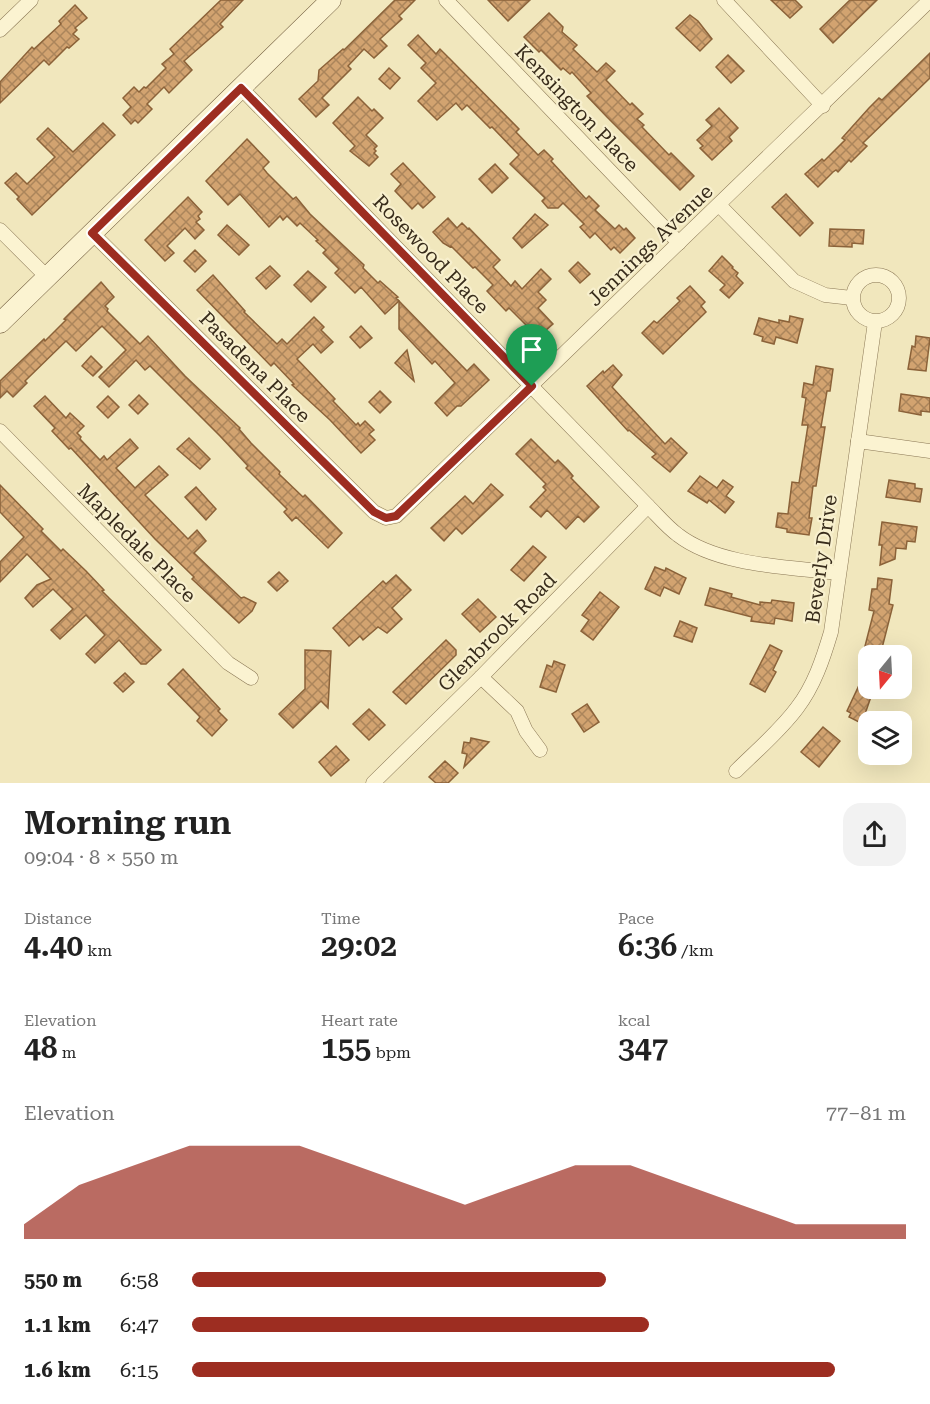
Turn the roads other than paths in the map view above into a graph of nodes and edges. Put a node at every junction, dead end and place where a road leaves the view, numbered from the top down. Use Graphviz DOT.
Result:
graph roads {
  1 [pos="31,0"];
  2 [pos="331,0"];
  3 [pos="446,0"];
  4 [pos="724,0"];
  5 [pos="930,0"];
  6 [pos="0,30"];
  7 [pos="241,88"];
  8 [pos="823,106"];
  9 [pos="719,205"];
  10 [pos="0,230"];
  11 [pos="92,233"];
  12 [pos="679,243"];
  13 [pos="47,277"];
  14 [pos="852,298"];
  15 [pos="875,322"];
  16 [pos="0,323"];
  17 [pos="532,386"];
  18 [pos="0,431"];
  19 [pos="858,441"];
  20 [pos="930,451"];
  21 [pos="648,506"];
  22 [pos="396,516"];
  23 [pos="838,573"];
  24 [pos="481,677"];
  25 [pos="251,678"];
  26 [pos="540,750"];
  27 [pos="736,771"];
  28 [pos="374,783"];
  1 -- 6 [label="street"];
  2 -- 7 [label="main road"];
  3 -- 12 [label="street, Kensington Place"];
  4 -- 8 [label="street"];
  5 -- 8 [label="street, Jennings Avenue"];
  7 -- 11 [label="main road"];
  7 -- 17 [label="street, Rosewood Place"];
  8 -- 9 [label="street, Jennings Avenue"];
  9 -- 12 [label="street, Jennings Avenue"];
  9 -- 14 [label="street"];
  10 -- 13 [label="street"];
  11 -- 13 [label="main road"];
  11 -- 22 [label="street, Pasadena Place"];
  12 -- 17 [label="street, Jennings Avenue"];
  13 -- 16 [label="main road"];
  14 -- 15 [label="street"];
  14 -- 15 [label="street"];
  15 -- 19 [label="street, Beverly Drive"];
  17 -- 21 [label="street, Rosewood Place"];
  17 -- 22 [label="street, Jennings Avenue"];
  18 -- 25 [label="street, Mapledale Place"];
  19 -- 20 [label="street"];
  19 -- 23 [label="street, Beverly Drive"];
  21 -- 23 [label="street, Rosewood Place"];
  21 -- 24 [label="street, Glenbrook Road"];
  23 -- 27 [label="street, Beverly Drive"];
  24 -- 26 [label="street"];
  24 -- 28 [label="street, Glenbrook Road"];
}
